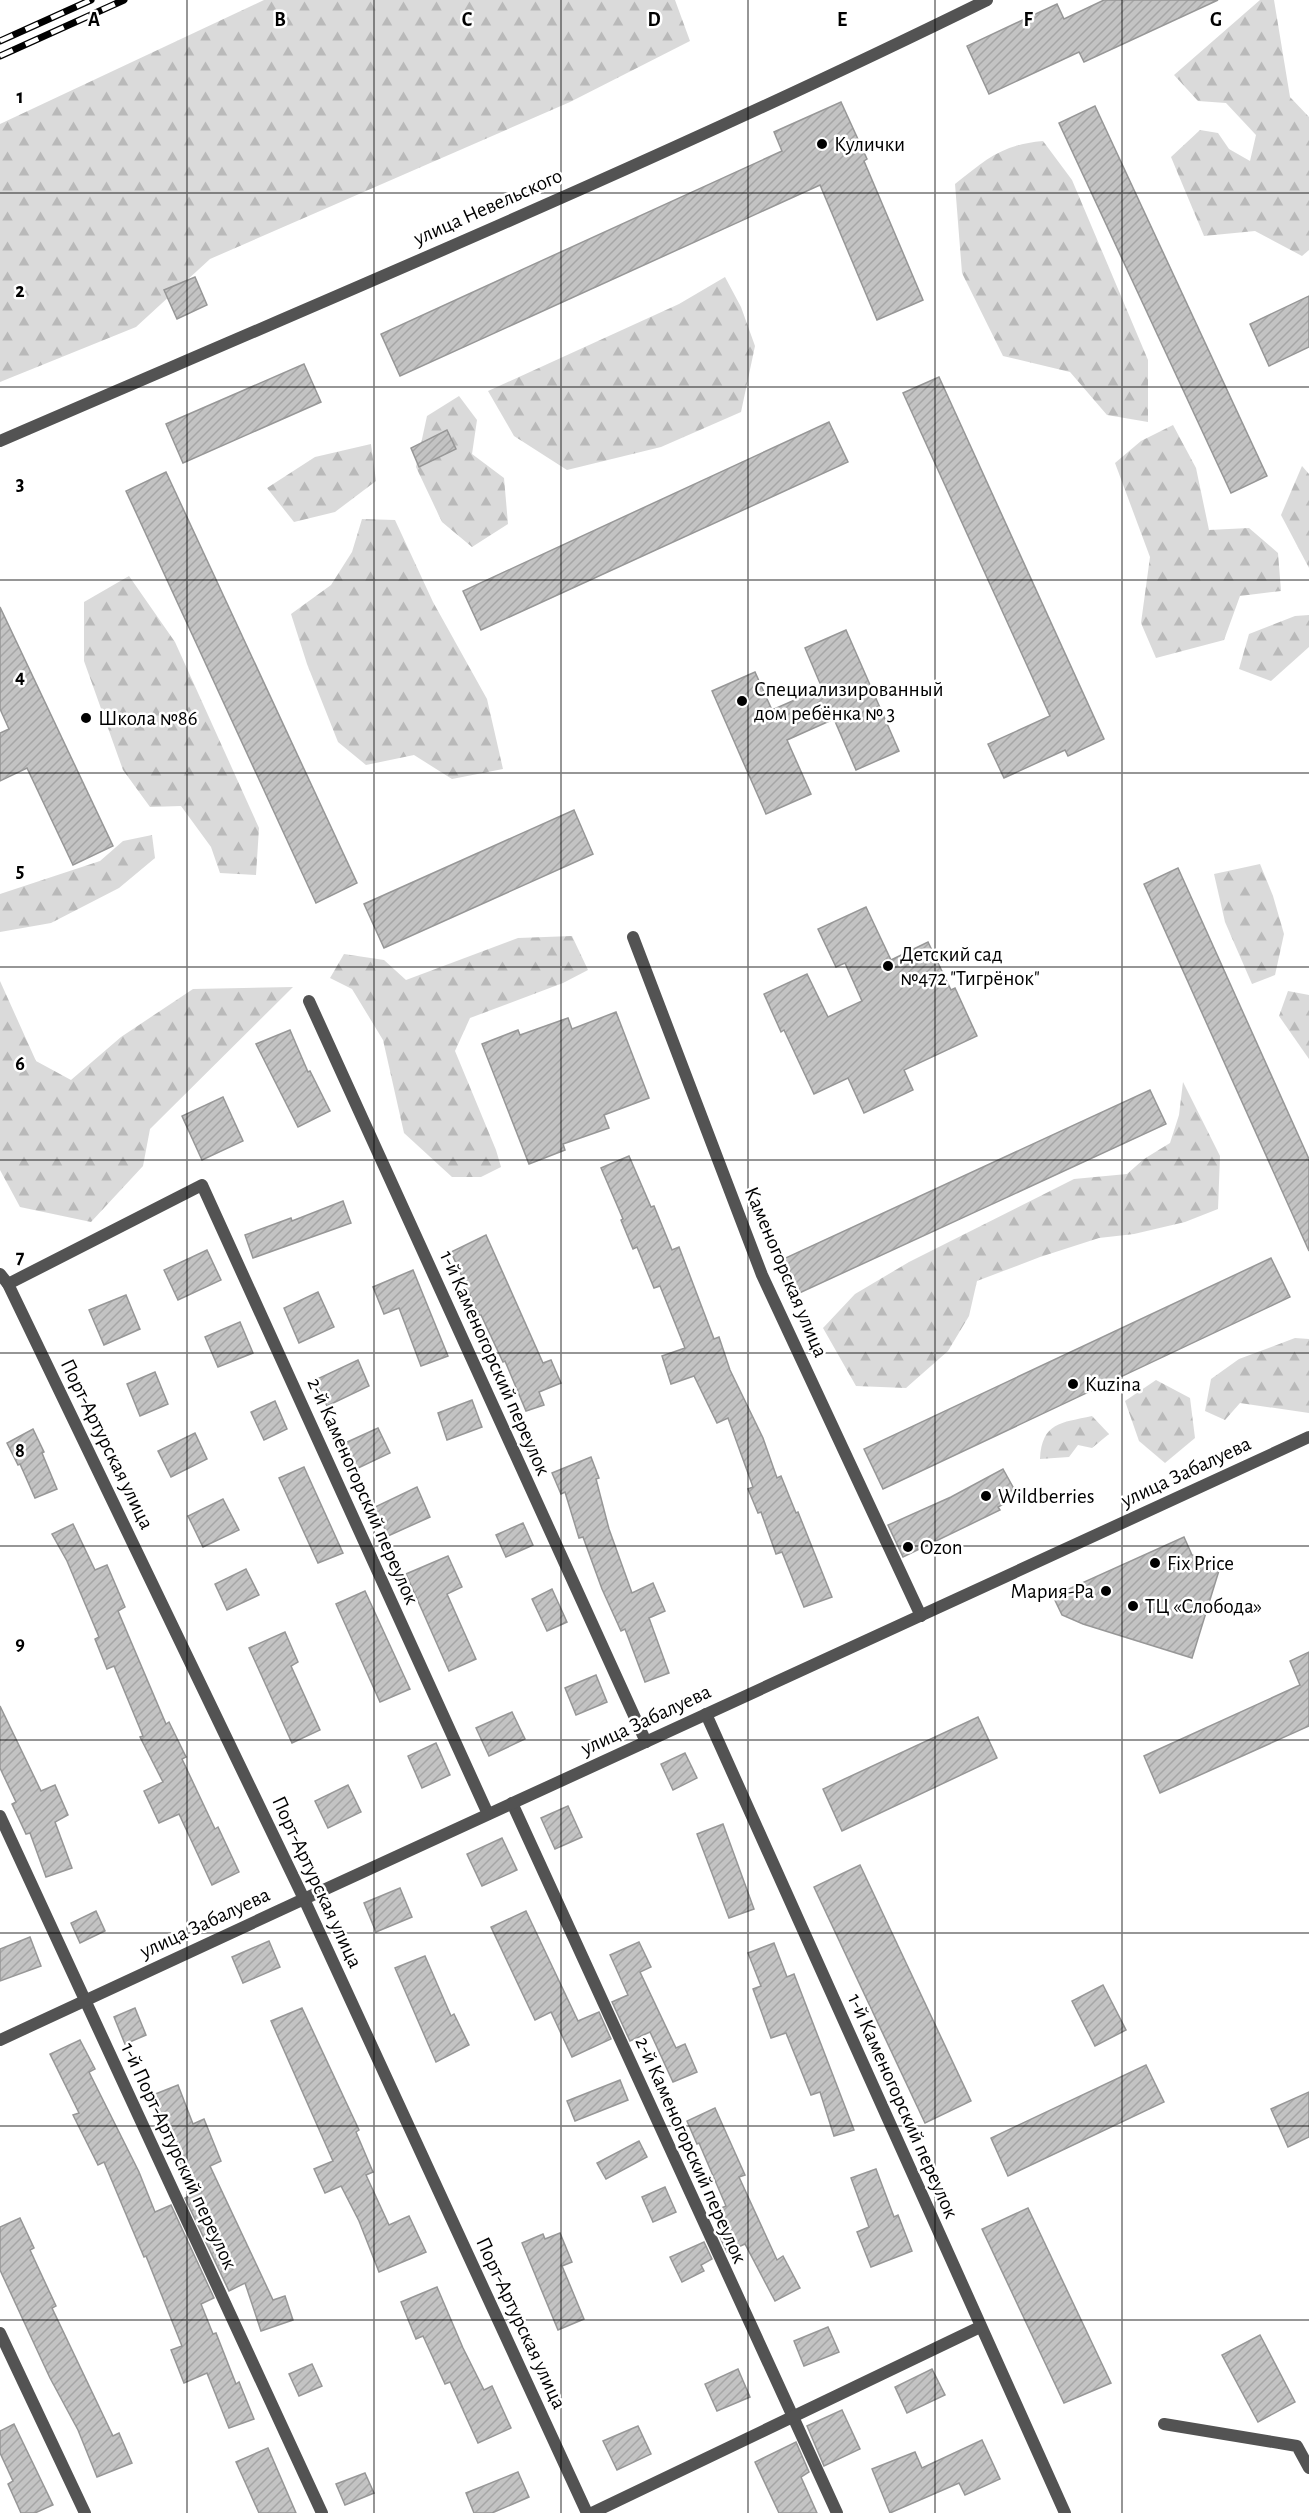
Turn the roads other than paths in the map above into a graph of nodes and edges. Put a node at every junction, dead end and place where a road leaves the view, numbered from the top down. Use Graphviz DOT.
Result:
graph roads {
  1 [pos="987,0"];
  2 [pos="0,441"];
  3 [pos="633,937"];
  4 [pos="309,1001"];
  5 [pos="4,1279"];
  6 [pos="1309,1437"];
  7 [pos="921,1616"];
  8 [pos="706,1714"];
  9 [pos="646,1742"];
  10 [pos="512,1803"];
  11 [pos="488,1815"];
  12 [pos="0,1816"];
  13 [pos="304,1899"];
  14 [pos="86,1999"];
  15 [pos="0,2040"];
  16 [pos="980,2326"];
  17 [pos="0,2333"];
  18 [pos="791,2416"];
  19 [pos="1164,2424"];
  20 [pos="1309,2468"];
  21 [pos="85,2513"];
  22 [pos="322,2513"];
  23 [pos="586,2513"];
  24 [pos="592,2513"];
  25 [pos="837,2513"];
  26 [pos="1065,2513"];
  1 -- 2 [label="street, улица Невельского"];
  3 -- 7 [label="street, Каменогорская улица"];
  4 -- 9 [label="street, 1-й Каменогорский переулок"];
  5 -- 11 [label="street, 2-й Каменогорский переулок"];
  5 -- 13 [label="street, Порт-Артурская улица"];
  6 -- 7 [label="street, улица Забалуева"];
  7 -- 8 [label="street, улица Забалуева"];
  8 -- 9 [label="street, улица Забалуева"];
  8 -- 16 [label="street, 1-й Каменогорский переулок"];
  9 -- 10 [label="street, улица Забалуева"];
  10 -- 11 [label="street, улица Забалуева"];
  10 -- 18 [label="street, 2-й Каменогорский переулок"];
  11 -- 13 [label="street, улица Забалуева"];
  12 -- 14 [label="street, 1-й Порт-Артурский переулок"];
  13 -- 14 [label="street, улица Забалуева"];
  13 -- 23 [label="street, Порт-Артурская улица"];
  14 -- 15 [label="street, улица Забалуева"];
  14 -- 22 [label="street, 1-й Порт-Артурский переулок"];
  16 -- 18 [label="street"];
  16 -- 26 [label="street, 1-й Каменогорский переулок"];
  17 -- 21 [label="street"];
  18 -- 24 [label="street"];
  18 -- 25 [label="street, 2-й Каменогорский переулок"];
  19 -- 20 [label="street"];
}
